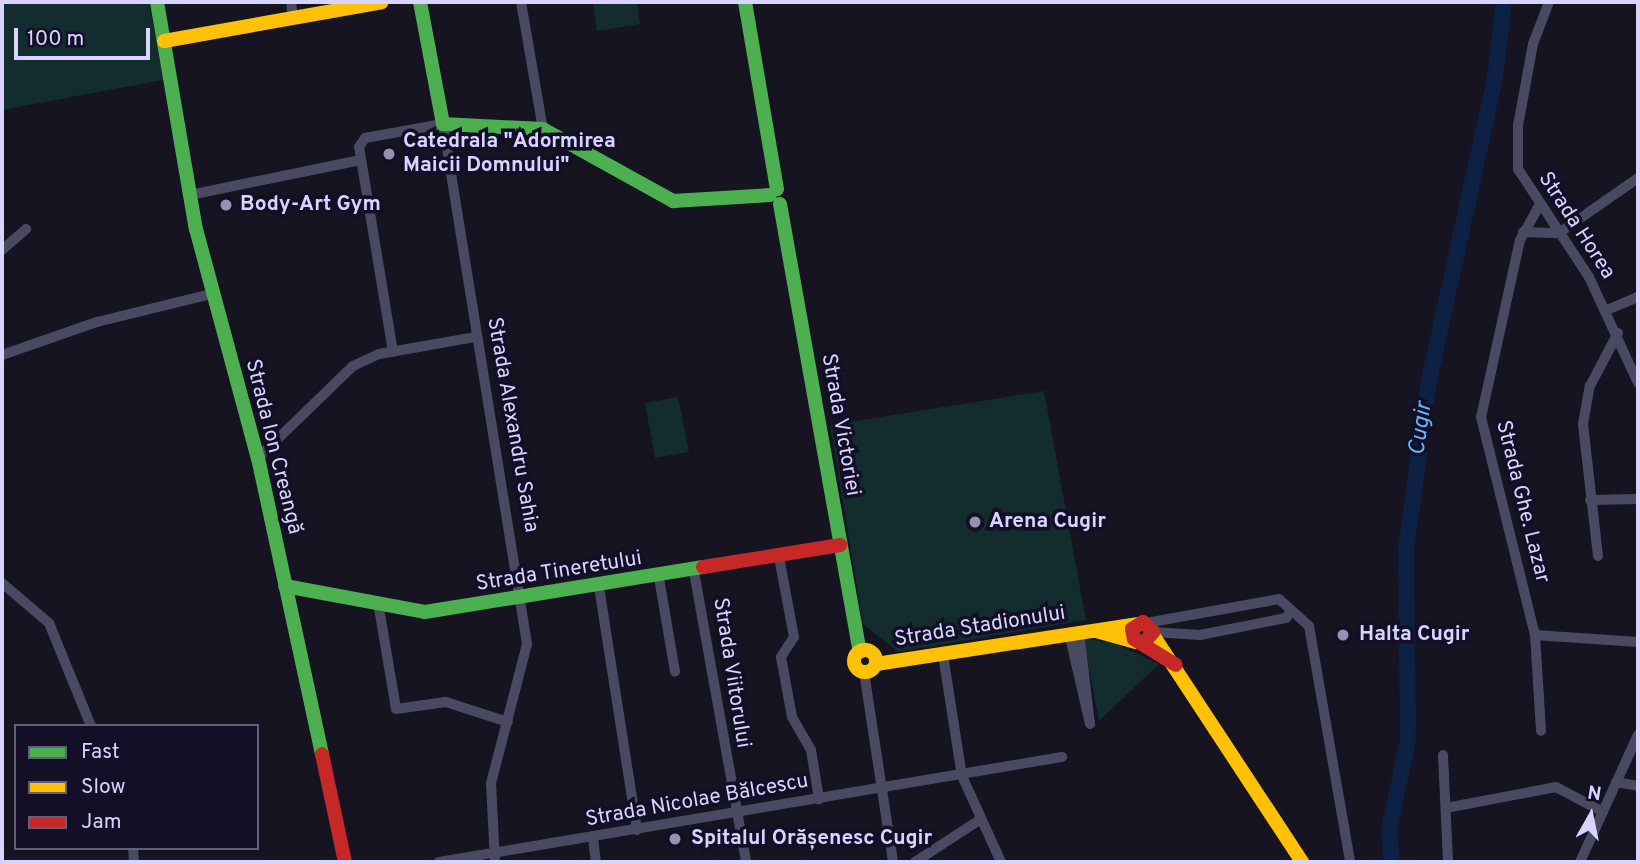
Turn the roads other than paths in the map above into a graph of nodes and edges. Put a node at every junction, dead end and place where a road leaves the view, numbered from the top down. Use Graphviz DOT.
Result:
graph roads {
  1 [pos="157,2"];
  2 [pos="291,2"];
  3 [pos="383,2"];
  4 [pos="419,2"];
  5 [pos="521,2"];
  6 [pos="745,2"];
  7 [pos="1549,2"];
  8 [pos="293,18"];
  9 [pos="164,41"];
  10 [pos="443,124"];
  11 [pos="543,130"];
  12 [pos="360,160"];
  13 [pos="1638,178"];
  14 [pos="190,195"];
  15 [pos="775,196"];
  16 [pos="1539,206"];
  17 [pos="26,229"];
  18 [pos="1523,232"];
  19 [pos="1559,233"];
  20 [pos="2,250"];
  21 [pos="211,293"];
  22 [pos="1638,297"];
  23 [pos="1607,310"];
  24 [pos="1618,334"];
  25 [pos="475,337"];
  26 [pos="393,352"];
  27 [pos="2,355"];
  28 [pos="1638,383"];
  29 [pos="258,458"];
  30 [pos="1638,499"];
  31 [pos="1590,500"];
  32 [pos="840,545"];
  33 [pos="1598,556"];
  34 [pos="779,557"];
  35 [pos="694,572"];
  36 [pos="659,578"];
  37 [pos="2,583"];
  38 [pos="285,586"];
  39 [pos="599,587"];
  40 [pos="521,599"];
  41 [pos="379,608"];
  42 [pos="1291,610"];
  43 [pos="1080,631"];
  44 [pos="1145,633"];
  45 [pos="1535,635"];
  46 [pos="1638,642"];
  47 [pos="943,654"];
  48 [pos="870,668"];
  49 [pos="675,672"];
  50 [pos="1089,715"];
  51 [pos="508,722"];
  52 [pos="90,724"];
  53 [pos="1541,731"];
  54 [pos="1638,735"];
  55 [pos="1443,755"];
  56 [pos="1062,757"];
  57 [pos="962,776"];
  58 [pos="1616,782"];
  59 [pos="1638,786"];
  60 [pos="881,789"];
  61 [pos="819,799"];
  62 [pos="1446,808"];
  63 [pos="1603,811"];
  64 [pos="735,813"];
  65 [pos="981,819"];
  66 [pos="637,830"];
  67 [pos="593,838"];
  68 [pos="494,858"];
  69 [pos="454,861"];
  70 [pos="345,862"];
  71 [pos="439,862"];
  72 [pos="596,862"];
  73 [pos="746,862"];
  74 [pos="893,862"];
  75 [pos="915,862"];
  76 [pos="1001,862"];
  77 [pos="1302,862"];
  78 [pos="1350,862"];
  79 [pos="1448,862"];
  80 [pos="1580,862"];
  1 -- 9 [label="street, Strada Ion Creangă"];
  2 -- 8 [label="street"];
  3 -- 8 [label="street"];
  4 -- 10 [label="street, Strada Alexandru Sahia"];
  5 -- 11 [label="street"];
  6 -- 15 [label="street, Strada Victoriei"];
  7 -- 16 [label="street, Strada Horea"];
  8 -- 9 [label="street"];
  9 -- 14 [label="street, Strada Ion Creangă"];
  10 -- 11 [label="street"];
  10 -- 12 [label="street"];
  10 -- 25 [label="street, Strada Alexandru Sahia"];
  11 -- 15 [label="street"];
  12 -- 14 [label="street"];
  12 -- 26 [label="street"];
  13 -- 19 [label="street"];
  14 -- 21 [label="street, Strada Ion Creangă"];
  15 -- 32 [label="street, Strada Victoriei"];
  16 -- 18 [label="street, Strada Ghe. Lazar"];
  16 -- 19 [label="street, Strada Horea"];
  17 -- 20 [label="street"];
  18 -- 19 [label="street"];
  18 -- 45 [label="street, Strada Ghe. Lazar"];
  19 -- 23 [label="street, Strada Horea"];
  21 -- 27 [label="street"];
  21 -- 29 [label="street, Strada Ion Creangă"];
  22 -- 23 [label="street"];
  23 -- 24 [label="street, Strada Horea"];
  24 -- 28 [label="street, Strada Horea"];
  24 -- 31 [label="street"];
  25 -- 26 [label="street"];
  25 -- 40 [label="street, Strada Alexandru Sahia"];
  26 -- 29 [label="street"];
  29 -- 38 [label="street, Strada Ion Creangă"];
  30 -- 31 [label="street"];
  31 -- 33 [label="street"];
  32 -- 34 [label="street, Strada Tineretului"];
  32 -- 48 [label="street, Strada Victoriei"];
  34 -- 35 [label="street, Strada Tineretului"];
  34 -- 61 [label="street"];
  35 -- 36 [label="street, Strada Tineretului"];
  35 -- 64 [label="street, Strada Viitorului"];
  36 -- 39 [label="street, Strada Tineretului"];
  36 -- 49 [label="street"];
  37 -- 52 [label="street"];
  38 -- 41 [label="street, Strada Tineretului"];
  38 -- 70 [label="street, Strada Ion Creangă"];
  39 -- 40 [label="street, Strada Tineretului"];
  39 -- 66 [label="street"];
  40 -- 41 [label="street, Strada Tineretului"];
  40 -- 51 [label="street, Strada Alexandru Sahia"];
  41 -- 51 [label="street"];
  42 -- 44 [label="street, Strada Stadionului"];
  42 -- 44 [label="street"];
  42 -- 78 [label="street"];
  43 -- 44 [label="street, Strada Stadionului"];
  43 -- 47 [label="street, Strada Stadionului"];
  43 -- 50 [label="street"];
  44 -- 77 [label="street"];
  45 -- 46 [label="street"];
  45 -- 53 [label="street, Strada Ghe. Lazar"];
  47 -- 48 [label="street, Strada Stadionului"];
  47 -- 57 [label="street"];
  48 -- 60 [label="street"];
  51 -- 68 [label="street, Strada Alexandru Sahia"];
  54 -- 58 [label="street"];
  55 -- 62 [label="street"];
  56 -- 57 [label="street, Strada Nicolae Bălcescu"];
  57 -- 60 [label="street, Strada Nicolae Bălcescu"];
  57 -- 65 [label="street"];
  58 -- 59 [label="street"];
  58 -- 63 [label="street"];
  60 -- 61 [label="street, Strada Nicolae Bălcescu"];
  60 -- 74 [label="street"];
  61 -- 64 [label="street, Strada Nicolae Bălcescu"];
  62 -- 63 [label="street"];
  62 -- 79 [label="street"];
  63 -- 80 [label="street"];
  64 -- 66 [label="street, Strada Nicolae Bălcescu"];
  64 -- 73 [label="street, Strada Viitorului"];
  65 -- 75 [label="street"];
  65 -- 76 [label="street"];
  66 -- 67 [label="street, Strada Nicolae Bălcescu"];
  67 -- 68 [label="street, Strada Nicolae Bălcescu"];
  67 -- 72 [label="street"];
  68 -- 69 [label="street, Strada Nicolae Bălcescu"];
  69 -- 71 [label="street, Strada Nicolae Bălcescu"];
}
